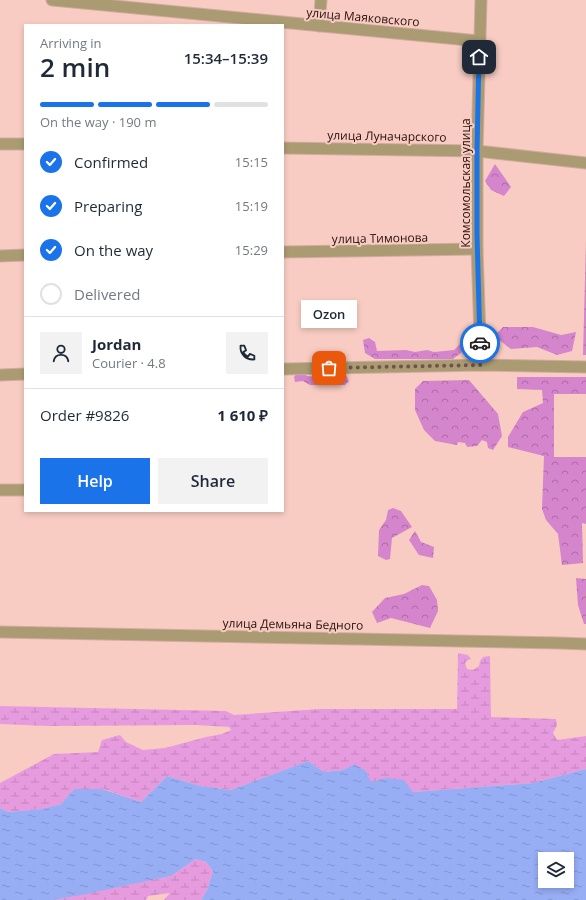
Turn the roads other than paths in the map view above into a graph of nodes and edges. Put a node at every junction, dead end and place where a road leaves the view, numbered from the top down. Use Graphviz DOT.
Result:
graph roads {
  1 [pos="52,0"];
  2 [pos="321,0"];
  3 [pos="481,0"];
  4 [pos="319,26"];
  5 [pos="480,41"];
  6 [pos="0,144"];
  7 [pos="24,144"];
  8 [pos="284,148"];
  9 [pos="477,150"];
  10 [pos="586,162"];
  11 [pos="477,249"];
  12 [pos="284,252"];
  13 [pos="24,255"];
  14 [pos="0,256"];
  15 [pos="481,365"];
  16 [pos="586,367"];
  17 [pos="284,369"];
  18 [pos="24,374"];
  19 [pos="0,375"];
  20 [pos="0,490"];
  21 [pos="24,490"];
  22 [pos="0,632"];
  23 [pos="586,644"];
  1 -- 4 [label="street, улица Маяковского"];
  2 -- 4 [label="street"];
  3 -- 5 [label="street, Комсомольская улица"];
  4 -- 5 [label="street, улица Маяковского"];
  5 -- 9 [label="street, Комсомольская улица"];
  6 -- 7 [label="street"];
  8 -- 9 [label="street, улица Луначарского"];
  9 -- 10 [label="street, улица Луначарского"];
  9 -- 11 [label="street, Комсомольская улица"];
  11 -- 12 [label="street, улица Тимонова"];
  11 -- 15 [label="street, Комсомольская улица"];
  13 -- 14 [label="street"];
  15 -- 16 [label="street"];
  15 -- 17 [label="street"];
  18 -- 19 [label="street"];
  20 -- 21 [label="street"];
  22 -- 23 [label="street, улица Демьяна Бедного"];
}
